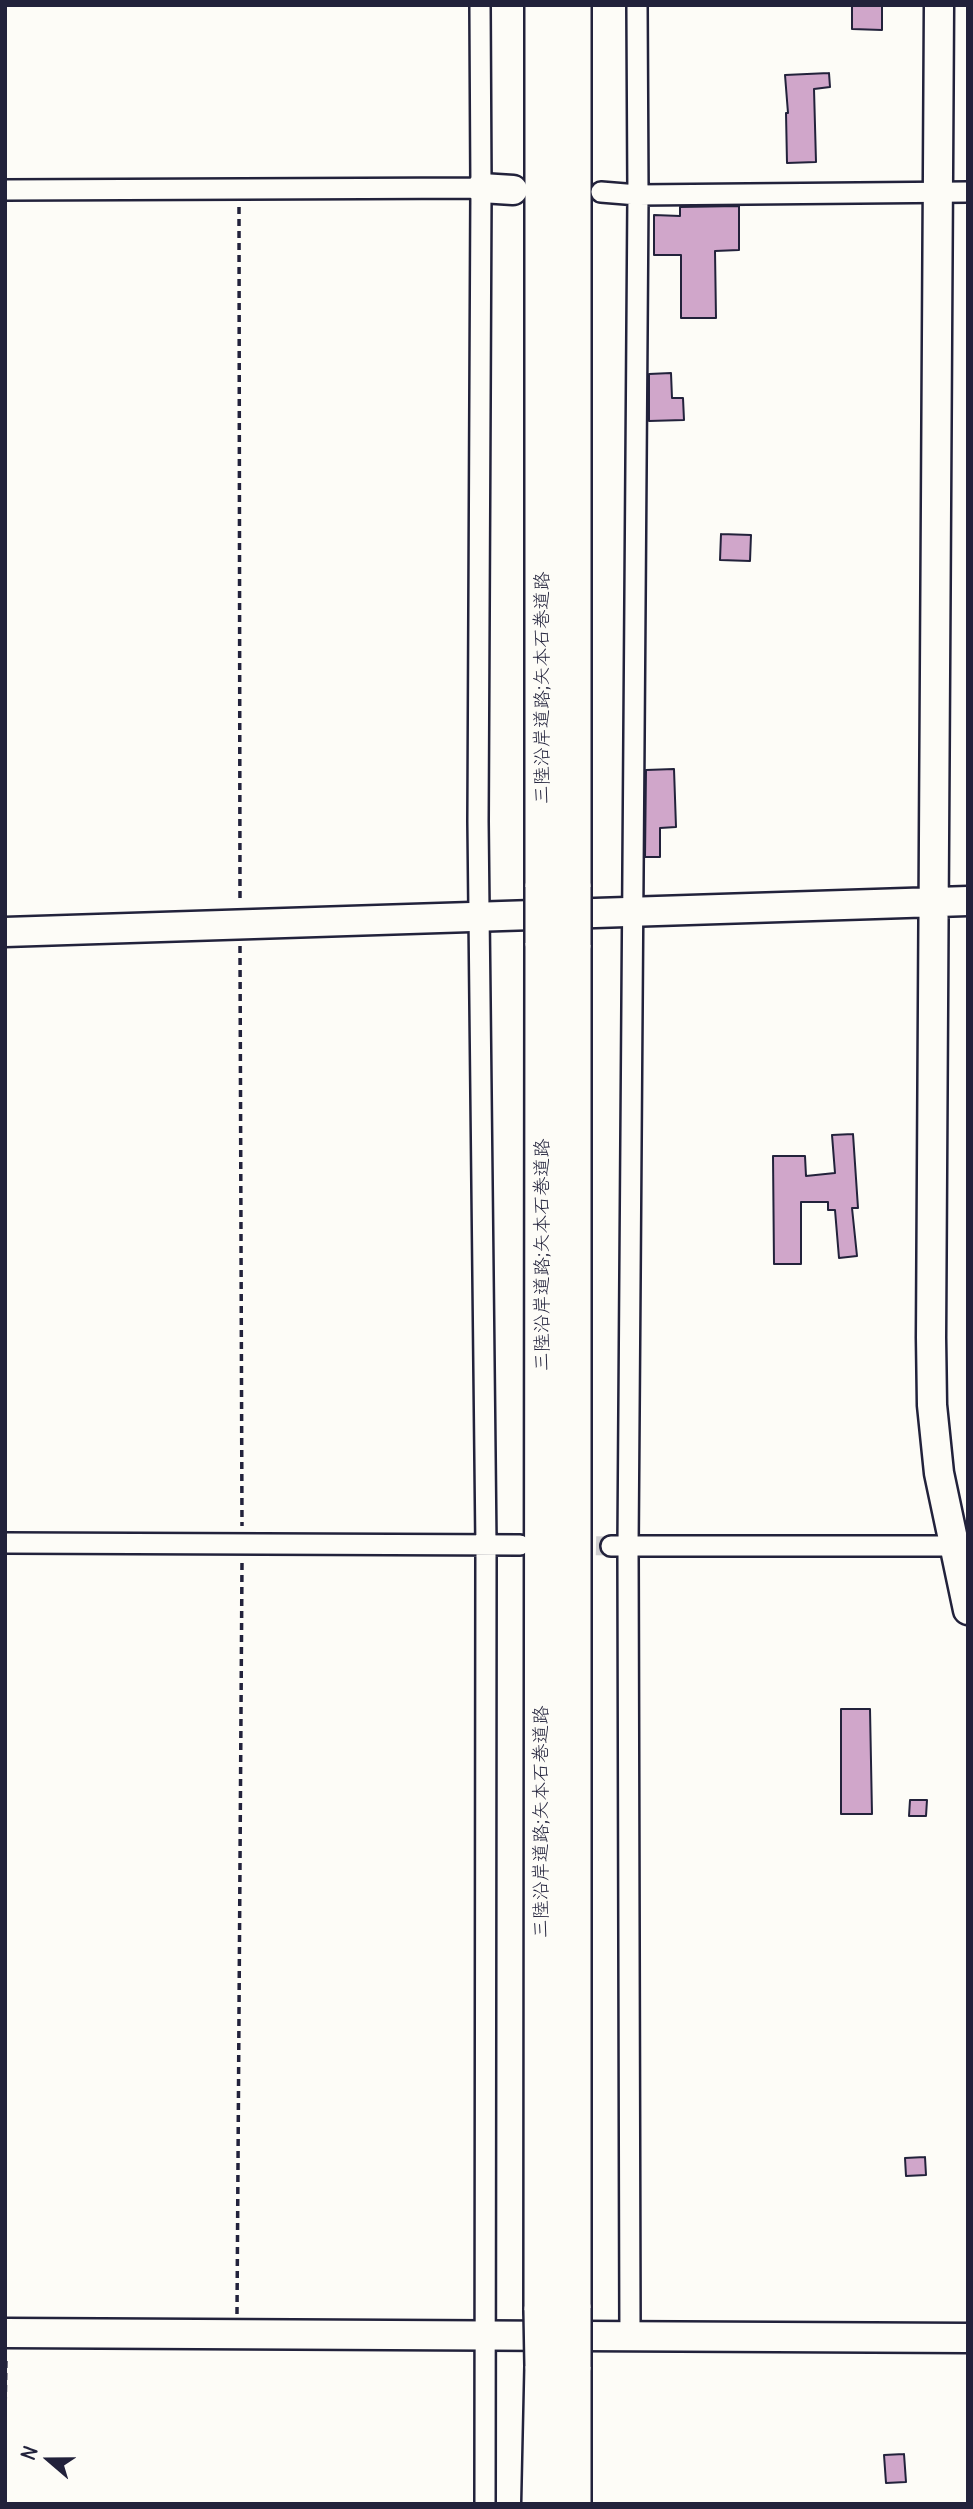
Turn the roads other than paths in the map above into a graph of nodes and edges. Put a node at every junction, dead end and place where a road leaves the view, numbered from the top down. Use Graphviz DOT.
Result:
graph roads {
  1 [pos="480,5"];
  2 [pos="543,5"];
  3 [pos="573,5"];
  4 [pos="637,5"];
  5 [pos="939,5"];
  6 [pos="481,188"];
  7 [pos="5,190"];
  8 [pos="513,190"];
  9 [pos="601,192"];
  10 [pos="938,192"];
  11 [pos="968,192"];
  12 [pos="638,195"];
  13 [pos="558,887"];
  14 [pos="968,901"];
  15 [pos="934,902"];
  16 [pos="632,913"];
  17 [pos="480,918"];
  18 [pos="5,932"];
  19 [pos="5,1542"];
  20 [pos="520,1545"];
  21 [pos="486,1546"];
  22 [pos="620,1546"];
  23 [pos="962,1546"];
  24 [pos="968,1610"];
  25 [pos="6,2333"];
  26 [pos="486,2336"];
  27 [pos="630,2336"];
  28 [pos="968,2338"];
  29 [pos="558,2367"];
  30 [pos="485,2504"];
  31 [pos="540,2504"];
  32 [pos="573,2504"];
  1 -- 6 [label="street"];
  2 -- 13 [label="highway, 三陸沿岸道路;矢本石巻道路"];
  3 -- 13 [label="highway, 三陸沿岸道路;矢本石巻道路"];
  4 -- 12 [label="street"];
  5 -- 10 [label="street"];
  6 -- 7 [label="street"];
  6 -- 8 [label="street"];
  6 -- 17 [label="street"];
  9 -- 12 [label="street"];
  10 -- 11 [label="street"];
  10 -- 12 [label="street"];
  10 -- 15 [label="street"];
  12 -- 16 [label="street"];
  13 -- 29 [label="highway, 三陸沿岸道路;矢本石巻道路, bridge"];
  14 -- 15 [label="street"];
  15 -- 16 [label="street"];
  15 -- 23 [label="street"];
  16 -- 17 [label="street"];
  16 -- 22 [label="street"];
  17 -- 18 [label="street"];
  17 -- 21 [label="street"];
  19 -- 21 [label="street"];
  20 -- 21 [label="street"];
  21 -- 26 [label="street"];
  22 -- 23 [label="street"];
  22 -- 27 [label="street"];
  23 -- 24 [label="street"];
  25 -- 26 [label="street"];
  26 -- 27 [label="street"];
  26 -- 30 [label="street"];
  27 -- 28 [label="street"];
  29 -- 31 [label="highway, 三陸沿岸道路;矢本石巻道路"];
  29 -- 32 [label="highway, 三陸沿岸道路;矢本石巻道路"];
}
